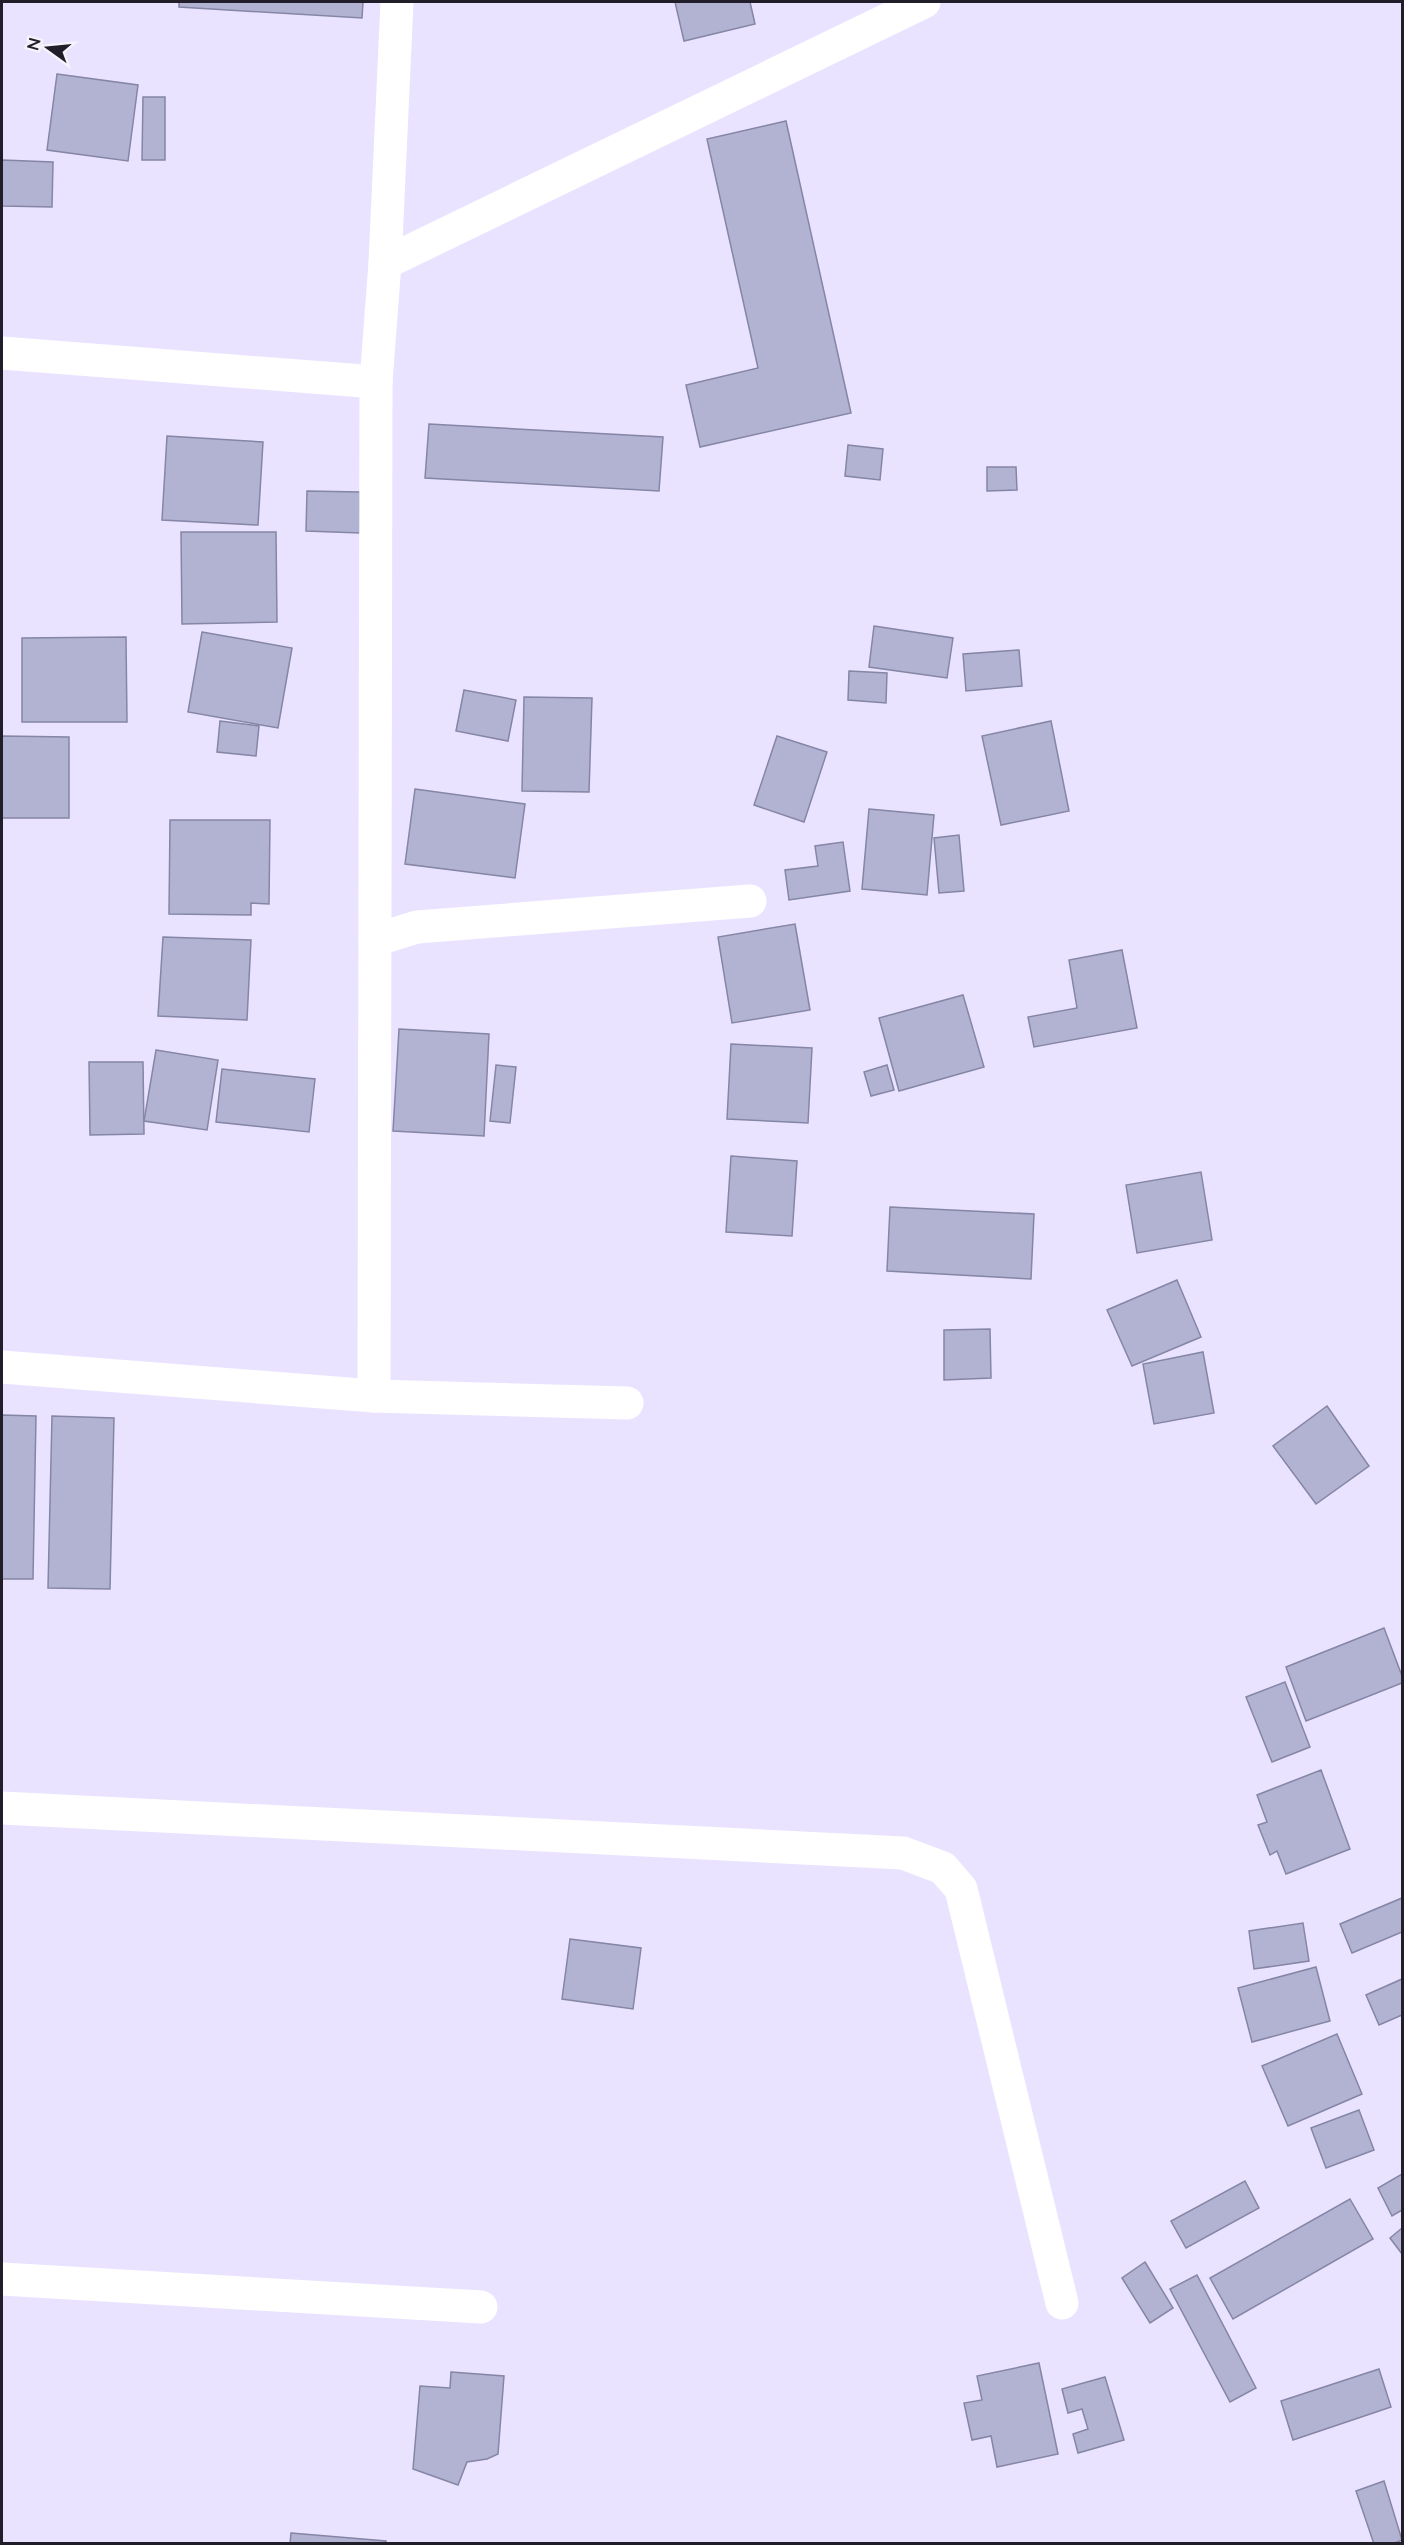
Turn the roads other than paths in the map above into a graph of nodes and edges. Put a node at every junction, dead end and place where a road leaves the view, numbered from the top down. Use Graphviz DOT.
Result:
graph roads {
  1 [pos="398,2"];
  2 [pos="924,2"];
  3 [pos="385,263"];
  4 [pos="2,353"];
  5 [pos="376,382"];
  6 [pos="750,901"];
  7 [pos="375,940"];
  8 [pos="2,1367"];
  9 [pos="374,1396"];
  10 [pos="627,1403"];
  11 [pos="2,1808"];
  12 [pos="2,2279"];
  13 [pos="1062,2303"];
  14 [pos="481,2307"];
  1 -- 3 [label="street"];
  2 -- 3 [label="street"];
  3 -- 5 [label="street"];
  4 -- 5 [label="street"];
  5 -- 7 [label="street"];
  6 -- 7 [label="street"];
  7 -- 9 [label="street"];
  8 -- 9 [label="street"];
  9 -- 10 [label="street"];
  11 -- 13 [label="street"];
  12 -- 14 [label="street"];
}
